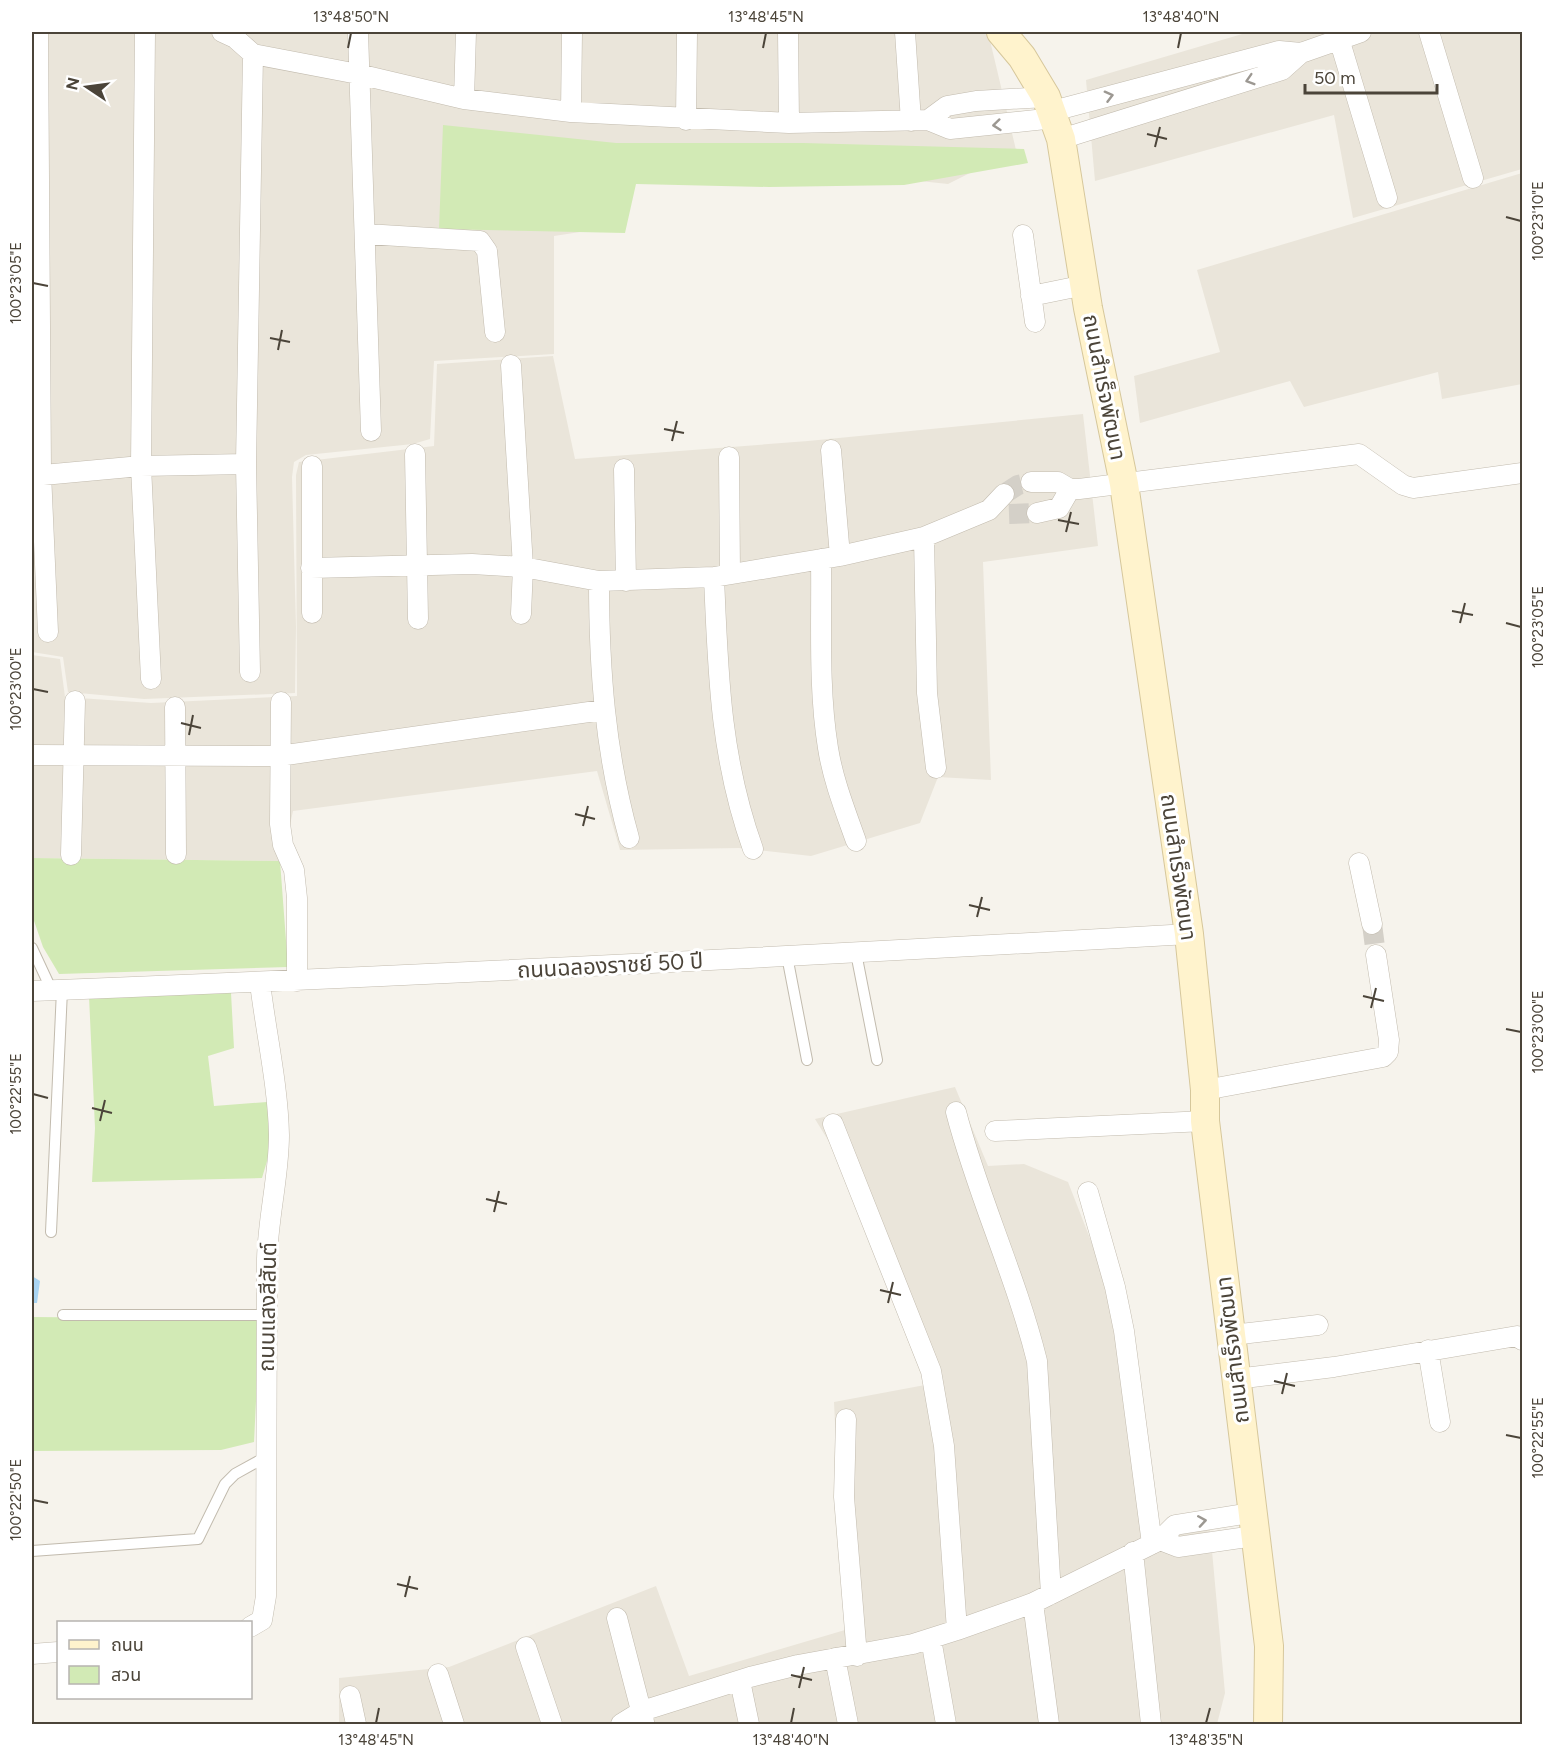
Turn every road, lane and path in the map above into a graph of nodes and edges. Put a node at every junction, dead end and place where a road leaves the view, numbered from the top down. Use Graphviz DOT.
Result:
graph roads {
  1 [pos="38,32"];
  2 [pos="145,32"];
  3 [pos="358,32"];
  4 [pos="466,32"];
  5 [pos="573,32"];
  6 [pos="687,32"];
  7 [pos="788,32"];
  8 [pos="905,32"];
  9 [pos="1001,32"];
  10 [pos="1361,32"];
  11 [pos="1429,32"];
  12 [pos="231,34"];
  13 [pos="1338,35"];
  14 [pos="1301,53"];
  15 [pos="252,54"];
  16 [pos="1203,71"];
  17 [pos="358,74"];
  18 [pos="1208,93"];
  19 [pos="464,99"];
  20 [pos="572,112"];
  21 [pos="1054,116"];
  22 [pos="686,120"];
  23 [pos="919,121"];
  24 [pos="789,123"];
  25 [pos="1473,178"];
  26 [pos="1387,198"];
  27 [pos="366,234"];
  28 [pos="1023,235"];
  29 [pos="1068,289"];
  30 [pos="1031,296"];
  31 [pos="1035,322"];
  32 [pos="495,332"];
  33 [pos="511,365"];
  34 [pos="371,431"];
  35 [pos="831,450"];
  36 [pos="415,454"];
  37 [pos="729,457"];
  38 [pos="246,464"];
  39 [pos="141,466"];
  40 [pos="312,466"];
  41 [pos="624,469"];
  42 [pos="1522,473"];
  43 [pos="36,475"];
  44 [pos="1031,482"];
  45 [pos="1116,485"];
  46 [pos="1074,489"];
  47 [pos="1004,494"];
  48 [pos="989,510"];
  49 [pos="1037,513"];
  50 [pos="1009,514"];
  51 [pos="924,537"];
  52 [pos="831,558"];
  53 [pos="418,566"];
  54 [pos="523,567"];
  55 [pos="311,568"];
  56 [pos="722,576"];
  57 [pos="599,581"];
  58 [pos="626,581"];
  59 [pos="312,613"];
  60 [pos="521,614"];
  61 [pos="418,618"];
  62 [pos="48,632"];
  63 [pos="250,672"];
  64 [pos="151,679"];
  65 [pos="75,700"];
  66 [pos="281,702"];
  67 [pos="175,707"];
  68 [pos="603,710"];
  69 [pos="32,755"];
  70 [pos="73,755"];
  71 [pos="175,755"];
  72 [pos="279,756"];
  73 [pos="936,768"];
  74 [pos="629,838"];
  75 [pos="856,840"];
  76 [pos="753,849"];
  77 [pos="176,854"];
  78 [pos="71,855"];
  79 [pos="1359,862"];
  80 [pos="1372,924"];
  81 [pos="1189,933"];
  82 [pos="32,948"];
  83 [pos="856,953"];
  84 [pos="1376,955"];
  85 [pos="787,956"];
  86 [pos="297,981"];
  87 [pos="260,983"];
  88 [pos="57,990"];
  89 [pos="32,992"];
  90 [pos="807,1060"];
  91 [pos="877,1060"];
  92 [pos="1204,1090"];
  93 [pos="956,1113"];
  94 [pos="1204,1121"];
  95 [pos="833,1124"];
  96 [pos="995,1131"];
  97 [pos="1088,1192"];
  98 [pos="51,1232"];
  99 [pos="63,1314"];
  100 [pos="266,1316"];
  101 [pos="1318,1325"];
  102 [pos="1232,1335"];
  103 [pos="1522,1340"];
  104 [pos="1428,1350"];
  105 [pos="1236,1379"];
  106 [pos="846,1419"];
  107 [pos="1440,1422"];
  108 [pos="264,1458"];
  109 [pos="1252,1524"];
  110 [pos="1156,1542"];
  111 [pos="32,1551"];
  112 [pos="1133,1552"];
  113 [pos="1051,1594"];
  114 [pos="1033,1603"];
  115 [pos="617,1618"];
  116 [pos="252,1626"];
  117 [pos="957,1630"];
  118 [pos="931,1639"];
  119 [pos="526,1647"];
  120 [pos="57,1652"];
  121 [pos="32,1654"];
  122 [pos="857,1656"];
  123 [pos="835,1658"];
  124 [pos="438,1674"];
  125 [pos="740,1681"];
  126 [pos="350,1696"];
  127 [pos="643,1718"];
  128 [pos="356,1725"];
  129 [pos="454,1725"];
  130 [pos="552,1725"];
  131 [pos="621,1725"];
  132 [pos="749,1725"];
  133 [pos="848,1725"];
  134 [pos="946,1725"];
  135 [pos="1049,1725"];
  136 [pos="1151,1725"];
  137 [pos="1268,1725"];
  1 -- 43 [label="street"];
  2 -- 39 [label="street"];
  3 -- 17 [label="street"];
  4 -- 19 [label="street"];
  5 -- 20 [label="street"];
  6 -- 22 [label="street"];
  7 -- 24 [label="street"];
  8 -- 23 [label="street"];
  9 -- 21 [label="street, ถนนสำเร็จพัฒนา"];
  10 -- 13 [label="street"];
  11 -- 25 [label="street"];
  12 -- 15 [label="street"];
  13 -- 14 [label="street"];
  13 -- 26 [label="street"];
  14 -- 16 [label="street"];
  14 -- 18 [label="street, one-way"];
  15 -- 17 [label="street"];
  15 -- 38 [label="street"];
  16 -- 18 [label="street"];
  21 -- 16 [label="street, one-way"];
  17 -- 19 [label="street"];
  17 -- 27 [label="street"];
  18 -- 21 [label="street"];
  19 -- 20 [label="street"];
  20 -- 22 [label="street"];
  21 -- 23 [label="street"];
  21 -- 29 [label="street, ถนนสำเร็จพัฒนา"];
  22 -- 24 [label="street"];
  23 -- 24 [label="street"];
  27 -- 32 [label="street"];
  27 -- 34 [label="street"];
  28 -- 30 [label="street"];
  29 -- 30 [label="street"];
  29 -- 45 [label="street, ถนนสำเร็จพัฒนา"];
  30 -- 31 [label="street"];
  33 -- 54 [label="street"];
  35 -- 52 [label="street"];
  36 -- 53 [label="street"];
  37 -- 56 [label="street"];
  38 -- 39 [label="street"];
  38 -- 63 [label="street"];
  39 -- 43 [label="street"];
  39 -- 64 [label="street"];
  40 -- 55 [label="street"];
  41 -- 58 [label="street"];
  42 -- 45 [label="street"];
  43 -- 62 [label="street"];
  44 -- 46 [label="street"];
  45 -- 46 [label="street"];
  45 -- 81 [label="street, ถนนสำเร็จพัฒนา"];
  46 -- 49 [label="street"];
  47 -- 48 [label="street"];
  48 -- 50 [label="street"];
  48 -- 51 [label="street"];
  51 -- 52 [label="street"];
  51 -- 73 [label="street"];
  52 -- 56 [label="street"];
  52 -- 75 [label="street"];
  53 -- 54 [label="street"];
  53 -- 55 [label="street"];
  53 -- 61 [label="street"];
  54 -- 57 [label="street"];
  54 -- 60 [label="street"];
  55 -- 59 [label="street"];
  56 -- 58 [label="street"];
  56 -- 76 [label="street"];
  57 -- 58 [label="street"];
  57 -- 68 [label="street"];
  65 -- 70 [label="street"];
  66 -- 72 [label="street"];
  67 -- 71 [label="street"];
  68 -- 72 [label="street"];
  68 -- 74 [label="street"];
  69 -- 70 [label="street"];
  70 -- 71 [label="street"];
  70 -- 78 [label="street"];
  71 -- 72 [label="street"];
  71 -- 77 [label="street"];
  72 -- 86 [label="street"];
  79 -- 80 [label="street"];
  81 -- 83 [label="street, ถนนฉลองราชย์ 50 ปี"];
  81 -- 92 [label="street, ถนนสำเร็จพัฒนา"];
  82 -- 88 [label="lane"];
  83 -- 85 [label="street, ถนนฉลองราชย์ 50 ปี"];
  83 -- 91 [label="lane"];
  84 -- 92 [label="street"];
  85 -- 86 [label="street, ถนนฉลองราชย์ 50 ปี"];
  85 -- 90 [label="lane"];
  86 -- 87 [label="street, ถนนฉลองราชย์ 50 ปี"];
  87 -- 88 [label="street, ถนนฉลองราชย์ 50 ปี"];
  87 -- 100 [label="street, ถนนแสงสีสันต์"];
  88 -- 89 [label="street, ถนนฉลองราชย์ 50 ปี"];
  88 -- 98 [label="lane"];
  92 -- 94 [label="street, ถนนสำเร็จพัฒนา"];
  93 -- 113 [label="street"];
  94 -- 96 [label="street"];
  94 -- 102 [label="street, ถนนสำเร็จพัฒนา"];
  95 -- 117 [label="street"];
  97 -- 110 [label="street"];
  99 -- 100 [label="lane"];
  100 -- 108 [label="street, ถนนแสงสีสันต์"];
  101 -- 102 [label="street"];
  102 -- 105 [label="street, ถนนสำเร็จพัฒนา"];
  103 -- 104 [label="street"];
  104 -- 105 [label="street"];
  104 -- 107 [label="street"];
  105 -- 109 [label="street, ถนนสำเร็จพัฒนา"];
  106 -- 122 [label="street"];
  108 -- 111 [label="lane"];
  108 -- 116 [label="street, ถนนแสงสีสันต์"];
  109 -- 110 [label="street"];
  109 -- 137 [label="street, ถนนสำเร็จพัฒนา"];
  110 -- 112 [label="street"];
  112 -- 113 [label="street"];
  112 -- 136 [label="street"];
  113 -- 114 [label="street"];
  114 -- 117 [label="street"];
  114 -- 135 [label="street"];
  115 -- 127 [label="street"];
  117 -- 118 [label="street"];
  118 -- 122 [label="street"];
  118 -- 134 [label="street"];
  119 -- 130 [label="street"];
  120 -- 121 [label="street"];
  122 -- 123 [label="street"];
  123 -- 125 [label="street"];
  123 -- 133 [label="street"];
  124 -- 129 [label="street"];
  125 -- 127 [label="street"];
  125 -- 132 [label="street"];
  126 -- 128 [label="street"];
  127 -- 131 [label="street"];
}
